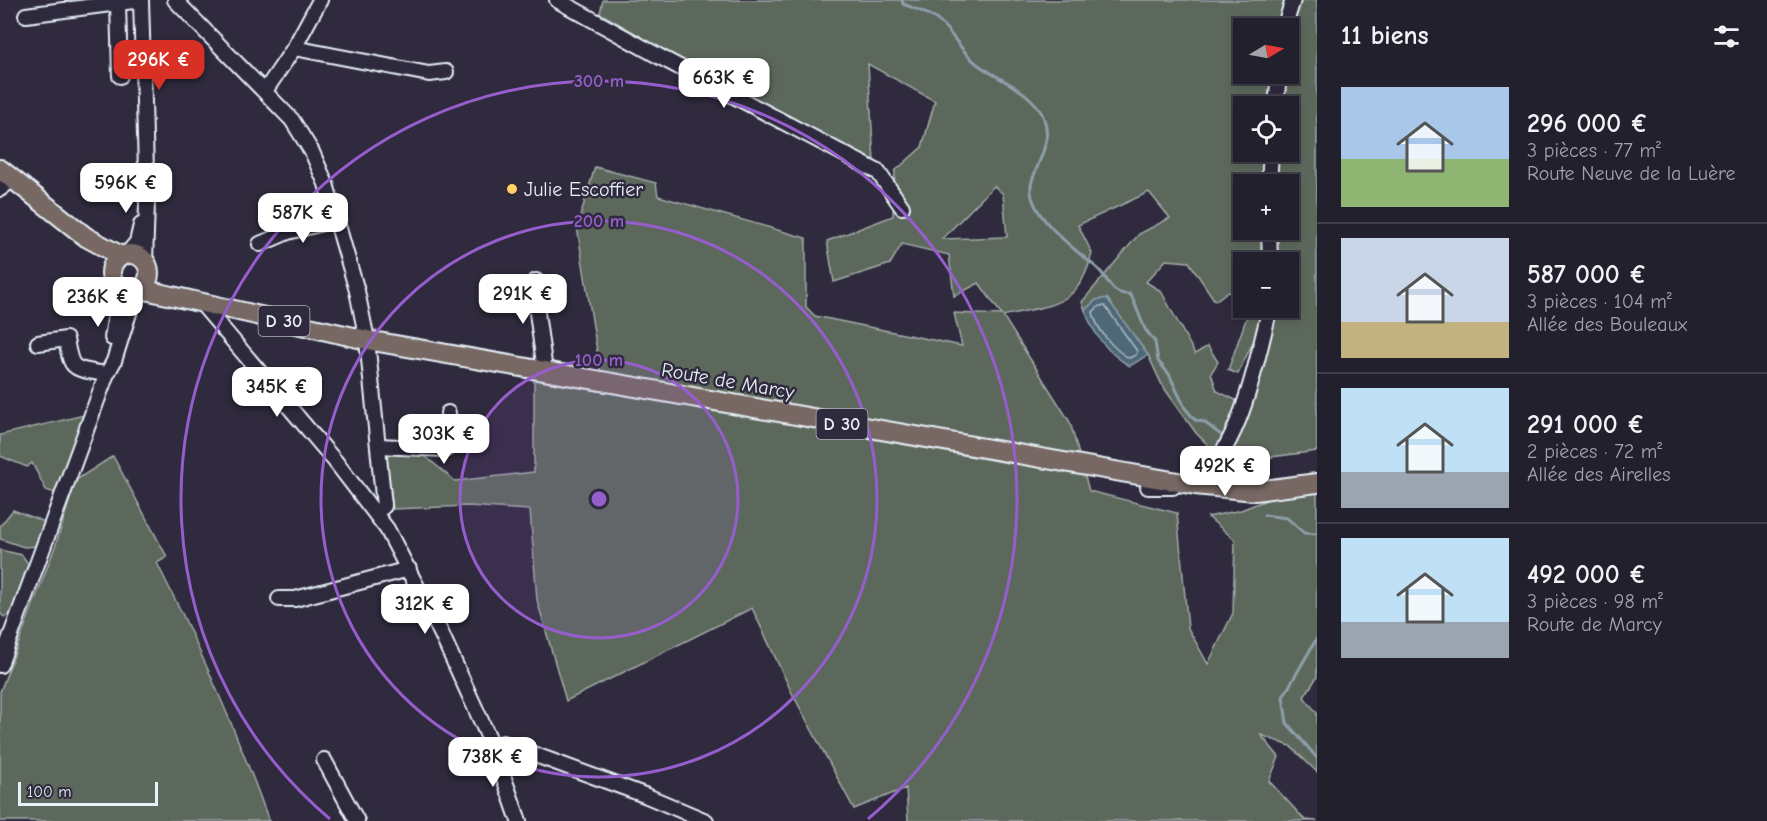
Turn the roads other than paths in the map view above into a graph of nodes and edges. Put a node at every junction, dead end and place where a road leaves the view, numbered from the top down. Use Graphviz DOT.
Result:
graph roads {
  1 [pos="141,0"];
  2 [pos="175,0"];
  3 [pos="320,0"];
  4 [pos="557,0"];
  5 [pos="1293,0"];
  6 [pos="118,3"];
  7 [pos="26,15"];
  8 [pos="1287,18"];
  9 [pos="294,48"];
  10 [pos="446,72"];
  11 [pos="120,76"];
  12 [pos="265,91"];
  13 [pos="4,179"];
  14 [pos="146,184"];
  15 [pos="902,207"];
  16 [pos="338,219"];
  17 [pos="260,244"];
  18 [pos="120,259"];
  19 [pos="147,266"];
  20 [pos="536,281"];
  21 [pos="132,290"];
  22 [pos="201,303"];
  23 [pos="1267,318"];
  24 [pos="367,340"];
  25 [pos="38,343"];
  26 [pos="104,370"];
  27 [pos="545,370"];
  28 [pos="448,413"];
  29 [pos="378,447"];
  30 [pos="1071,465"];
  31 [pos="1211,479"];
  32 [pos="1317,483"];
  33 [pos="1148,487"];
  34 [pos="1248,491"];
  35 [pos="377,512"];
  36 [pos="409,569"];
  37 [pos="279,599"];
  38 [pos="0,664"];
  39 [pos="493,747"];
  40 [pos="324,760"];
  41 [pos="357,821"];
  42 [pos="519,821"];
  43 [pos="706,821"];
  1 -- 6 [label="street"];
  1 -- 14 [label="street"];
  2 -- 12 [label="street"];
  3 -- 9 [label="street"];
  4 -- 15 [label="street"];
  5 -- 8 [label="street"];
  6 -- 7 [label="street"];
  6 -- 11 [label="street"];
  9 -- 10 [label="street"];
  9 -- 12 [label="street"];
  12 -- 16 [label="street"];
  13 -- 18 [label="main road"];
  14 -- 18 [label="street"];
  14 -- 19 [label="street"];
  16 -- 17 [label="street"];
  16 -- 24 [label="street"];
  18 -- 19 [label="main road"];
  18 -- 21 [label="main road"];
  19 -- 21 [label="main road"];
  19 -- 22 [label="main road, Route de Marcy / D 30"];
  20 -- 27 [label="street"];
  21 -- 22 [label="main road, Route de Marcy / D 30"];
  21 -- 26 [label="street"];
  22 -- 24 [label="main road, Route de Marcy / D 30"];
  22 -- 35 [label="street"];
  23 -- 31 [label="street"];
  24 -- 27 [label="main road, Route de Marcy / D 30"];
  24 -- 29 [label="street"];
  25 -- 26 [label="street"];
  26 -- 38 [label="street"];
  27 -- 30 [label="main road, Route de Marcy / D 30"];
  28 -- 29 [label="street"];
  29 -- 35 [label="street"];
  30 -- 31 [label="main road, Route de Marcy / D 30"];
  30 -- 33 [label="main road, Route de Marcy / D 30"];
  31 -- 33 [label="street, Route de Marcy"];
  31 -- 34 [label="main road, Route de Marcy / D 30"];
  32 -- 34 [label="main road, Route de Marcy / D 30"];
  33 -- 34 [label="main road, Route de Marcy / D 30"];
  35 -- 36 [label="street"];
  36 -- 37 [label="street"];
  36 -- 39 [label="street"];
  39 -- 42 [label="street"];
  39 -- 43 [label="street"];
  40 -- 41 [label="street"];
}
